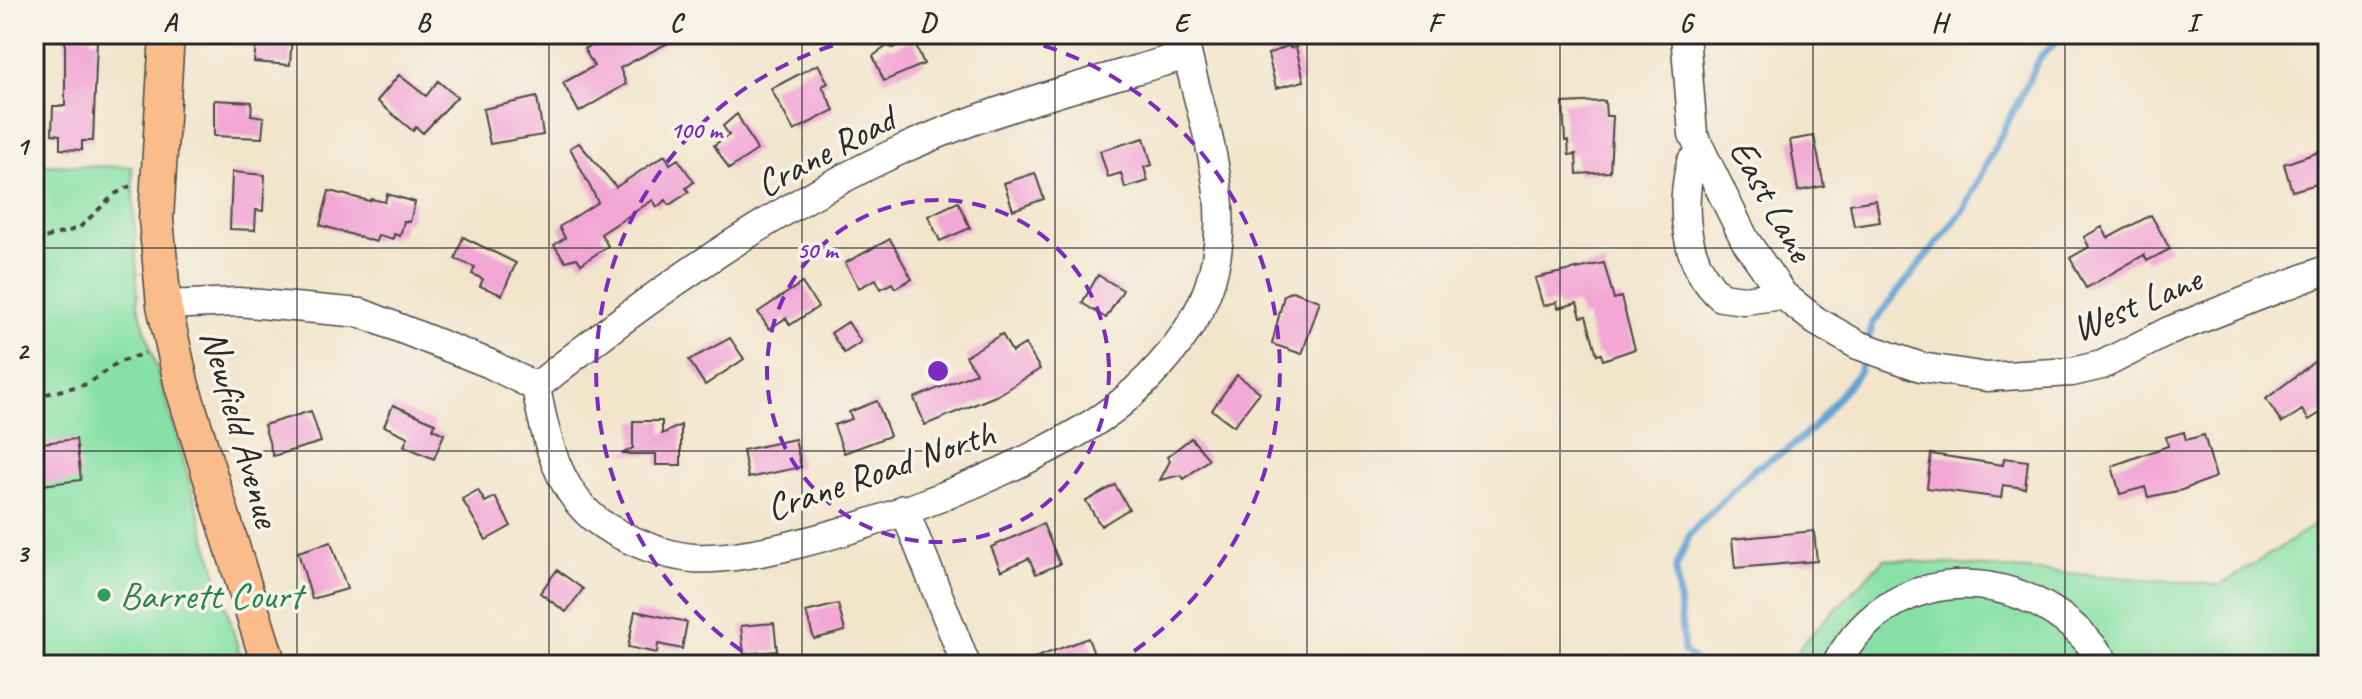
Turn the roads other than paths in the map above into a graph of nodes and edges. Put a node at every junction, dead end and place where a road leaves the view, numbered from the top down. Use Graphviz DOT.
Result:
graph roads {
  1 [pos="167,34"];
  2 [pos="1685,34"];
  3 [pos="1185,44"];
  4 [pos="1701,154"];
  5 [pos="2328,269"];
  6 [pos="1783,295"];
  7 [pos="164,305"];
  8 [pos="1921,367"];
  9 [pos="536,387"];
  10 [pos="904,509"];
  11 [pos="269,665"];
  12 [pos="966,665"];
  13 [pos="1836,665"];
  14 [pos="2106,665"];
  1 -- 7 [label="main road, Newfield Avenue"];
  2 -- 4 [label="street, East Lane"];
  3 -- 9 [label="street, Crane Road"];
  3 -- 10 [label="street, Crane Road North"];
  4 -- 6 [label="street, East Lane"];
  4 -- 6 [label="street"];
  5 -- 8 [label="street, West Lane"];
  6 -- 8 [label="street, East Lane"];
  7 -- 9 [label="street"];
  7 -- 11 [label="main road, Newfield Avenue"];
  9 -- 10 [label="street, Crane Road North"];
  10 -- 12 [label="street"];
  13 -- 14 [label="street"];
}
